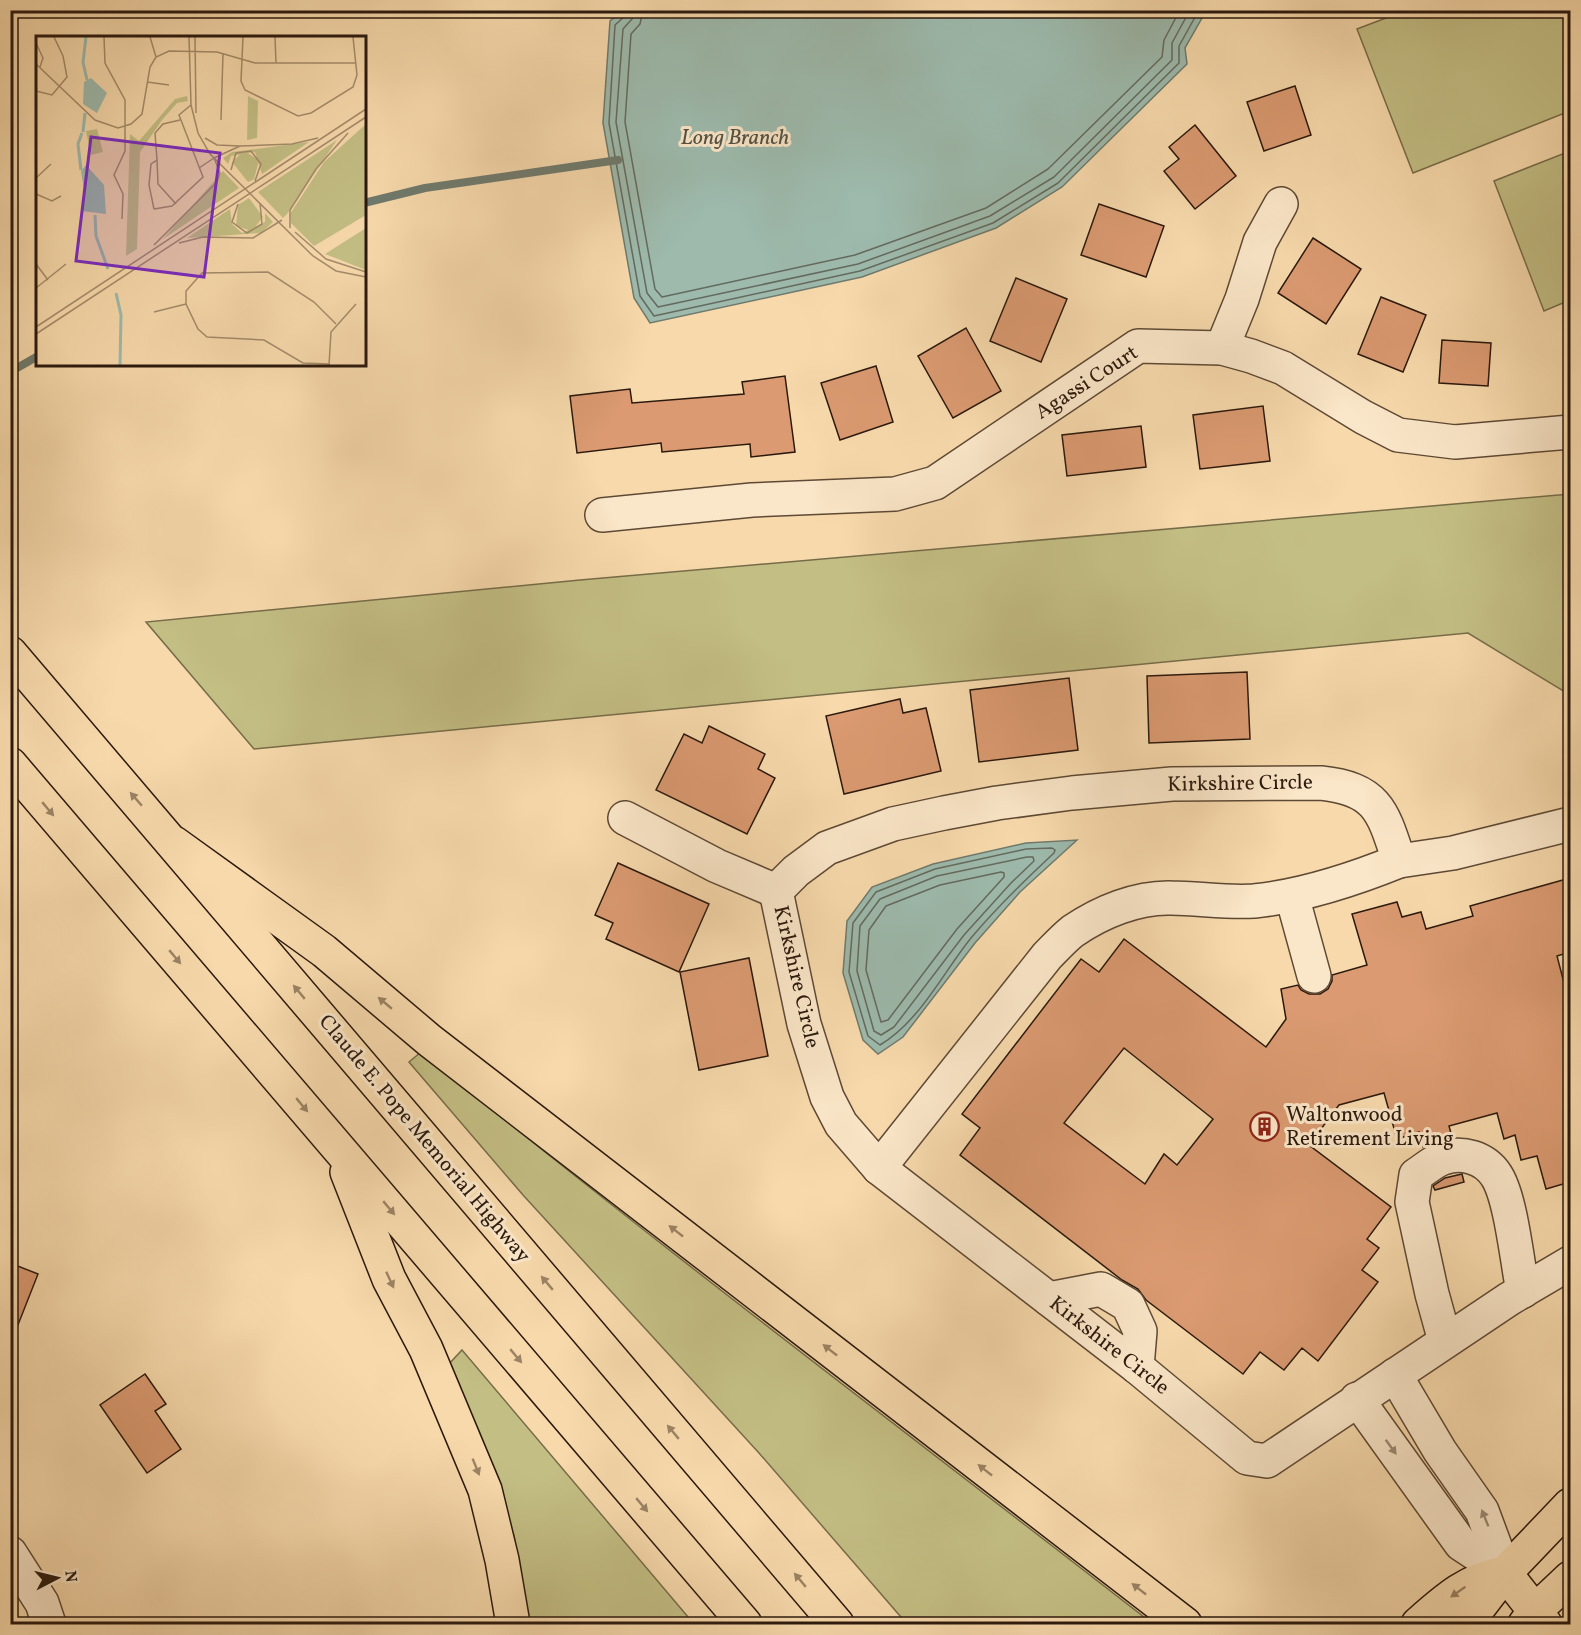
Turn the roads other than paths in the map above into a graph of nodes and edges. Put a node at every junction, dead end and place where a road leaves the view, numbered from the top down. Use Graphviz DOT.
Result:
graph roads {
  1 [pos="1281,204"];
  2 [pos="1222,348"];
  3 [pos="1570,432"];
  4 [pos="602,515"];
  5 [pos="10,653"];
  6 [pos="10,764"];
  7 [pos="625,818"];
  8 [pos="1570,824"];
  9 [pos="174,843"];
  10 [pos="1399,861"];
  11 [pos="776,891"];
  12 [pos="1292,896"];
  13 [pos="1314,976"];
  14 [pos="338,1148"];
  15 [pos="879,1168"];
  16 [pos="1570,1263"];
  17 [pos="1523,1291"];
  18 [pos="1049,1299"];
  19 [pos="1445,1341"];
  20 [pos="1137,1367"];
  21 [pos="1395,1375"];
  22 [pos="1357,1399"];
  23 [pos="1570,1505"];
  24 [pos="10,1553"];
  25 [pos="1504,1573"];
  26 [pos="1570,1578"];
  27 [pos="1535,1620"];
  28 [pos="50,1624"];
  29 [pos="513,1624"];
  30 [pos="745,1624"];
  31 [pos="837,1624"];
  32 [pos="1185,1624"];
  33 [pos="1418,1624"];
  34 [pos="1466,1624"];
  1 -- 2 [label="street"];
  2 -- 3 [label="street, Agassi Court"];
  2 -- 4 [label="street, Agassi Court"];
  9 -- 5 [label="main road, Claude E. Pope Memorial Highway, one-way"];
  6 -- 14 [label="main road, one-way"];
  7 -- 11 [label="street"];
  8 -- 10 [label="street"];
  31 -- 9 [label="main road, Claude E. Pope Memorial Highway, one-way"];
  32 -- 9 [label="main road, one-way"];
  10 -- 11 [label="street, Kirkshire Circle"];
  10 -- 12 [label="street"];
  11 -- 15 [label="street, Kirkshire Circle"];
  12 -- 13 [label="street"];
  12 -- 15 [label="street"];
  14 -- 29 [label="main road, one-way"];
  14 -- 30 [label="main road, one-way"];
  15 -- 18 [label="street, Kirkshire Circle"];
  16 -- 17 [label="street, Kirkshire Circle"];
  17 -- 19 [label="street, Kirkshire Circle"];
  17 -- 19 [label="street"];
  18 -- 20 [label="street, Kirkshire Circle"];
  18 -- 20 [label="street"];
  19 -- 21 [label="street, Kirkshire Circle"];
  20 -- 22 [label="street, Kirkshire Circle"];
  21 -- 22 [label="street, Kirkshire Circle"];
  25 -- 21 [label="street, one-way"];
  22 -- 25 [label="street, one-way"];
  23 -- 25 [label="main road"];
  24 -- 28 [label="street"];
  25 -- 27 [label="main road"];
  25 -- 33 [label="main road, one-way"];
  25 -- 34 [label="main road"];
  26 -- 27 [label="main road"];
}
